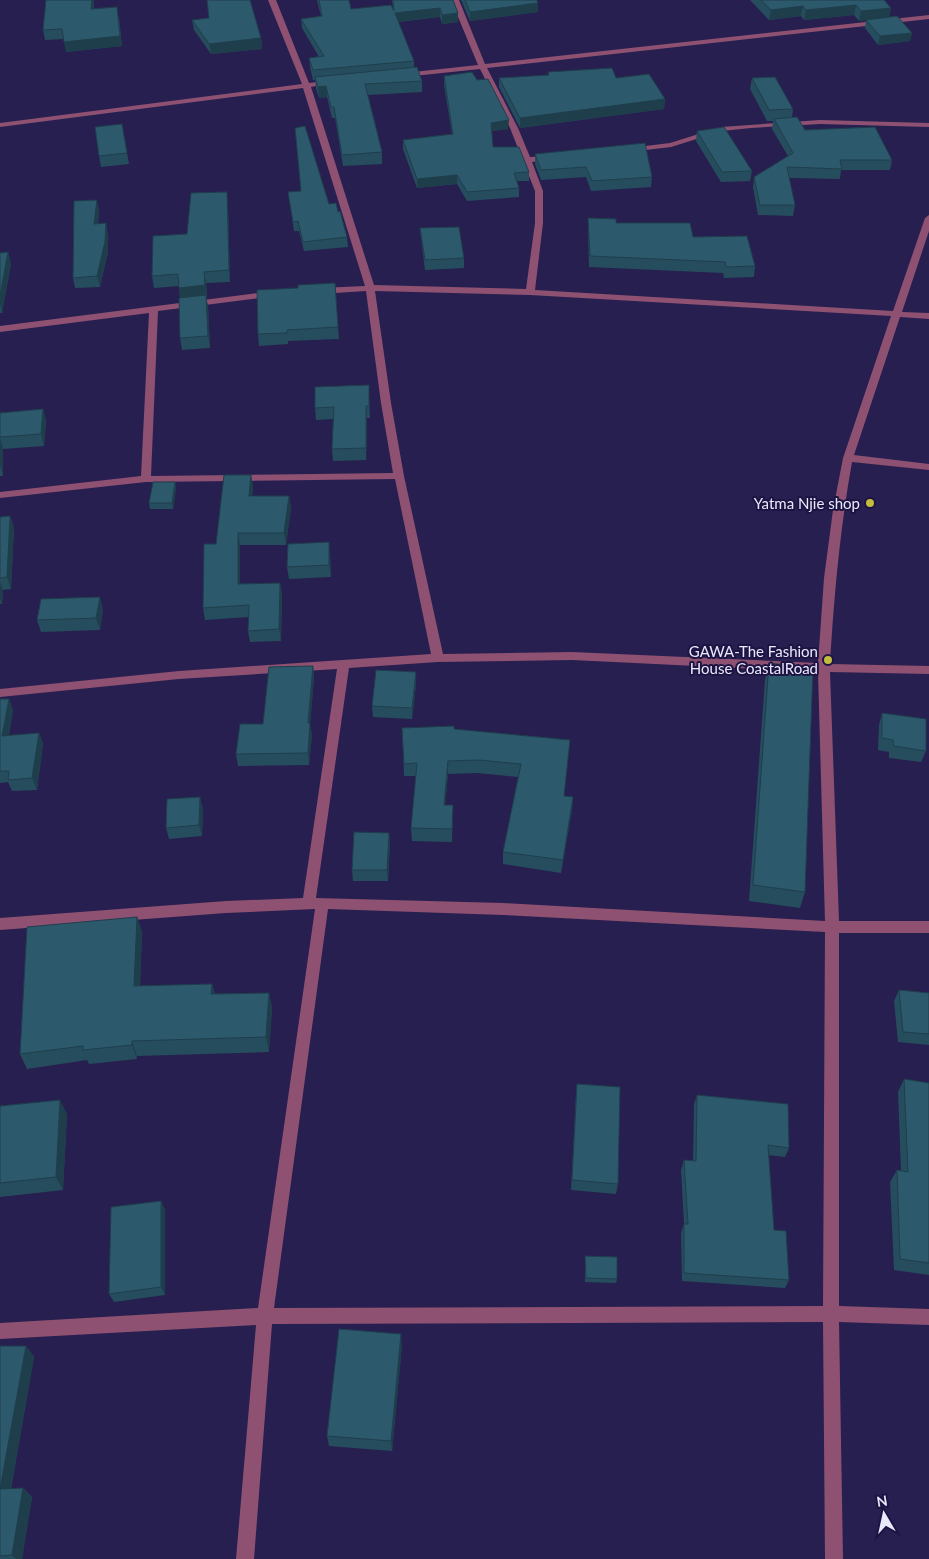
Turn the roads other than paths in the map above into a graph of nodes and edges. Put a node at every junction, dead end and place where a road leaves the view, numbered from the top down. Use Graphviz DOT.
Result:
graph roads {
  1 [pos="272,0"];
  2 [pos="455,0"];
  3 [pos="929,17"];
  4 [pos="483,68"];
  5 [pos="394,76"];
  6 [pos="346,81"];
  7 [pos="306,85"];
  8 [pos="0,125"];
  9 [pos="929,125"];
  10 [pos="623,150"];
  11 [pos="566,156"];
  12 [pos="527,160"];
  13 [pos="929,218"];
  14 [pos="370,288"];
  15 [pos="313,292"];
  16 [pos="530,292"];
  17 [pos="285,293"];
  18 [pos="154,308"];
  19 [pos="896,313"];
  20 [pos="929,316"];
  21 [pos="0,329"];
  22 [pos="848,458"];
  23 [pos="929,467"];
  24 [pos="399,476"];
  25 [pos="146,479"];
  26 [pos="0,495"];
  27 [pos="438,658"];
  28 [pos="343,666"];
  29 [pos="824,668"];
  30 [pos="929,670"];
  31 [pos="0,694"];
  32 [pos="315,903"];
  33 [pos="0,924"];
  34 [pos="832,927"];
  35 [pos="929,927"];
  36 [pos="831,1314"];
  37 [pos="266,1316"];
  38 [pos="929,1317"];
  39 [pos="0,1331"];
  40 [pos="245,1559"];
  41 [pos="834,1559"];
  1 -- 7 [label="street"];
  2 -- 4 [label="street"];
  3 -- 4 [label="street"];
  4 -- 5 [label="street"];
  4 -- 12 [label="street"];
  6 -- 7 [label="street"];
  7 -- 8 [label="street"];
  7 -- 14 [label="street"];
  9 -- 10 [label="street"];
  11 -- 12 [label="street"];
  12 -- 16 [label="street"];
  13 -- 19 [label="street"];
  14 -- 15 [label="street"];
  14 -- 16 [label="street"];
  14 -- 24 [label="street"];
  16 -- 19 [label="street"];
  17 -- 18 [label="street"];
  18 -- 21 [label="street"];
  18 -- 25 [label="street"];
  19 -- 20 [label="street"];
  19 -- 22 [label="street"];
  22 -- 23 [label="street"];
  22 -- 29 [label="street"];
  24 -- 25 [label="street"];
  24 -- 27 [label="street"];
  25 -- 26 [label="street"];
  27 -- 28 [label="street"];
  27 -- 29 [label="street"];
  28 -- 31 [label="street"];
  28 -- 32 [label="street"];
  29 -- 30 [label="street"];
  29 -- 34 [label="street"];
  32 -- 33 [label="street"];
  32 -- 34 [label="street"];
  32 -- 37 [label="street"];
  34 -- 35 [label="street"];
  34 -- 36 [label="street"];
  36 -- 37 [label="street"];
  36 -- 38 [label="street"];
  36 -- 41 [label="street"];
  37 -- 39 [label="street"];
  37 -- 40 [label="street"];
}
